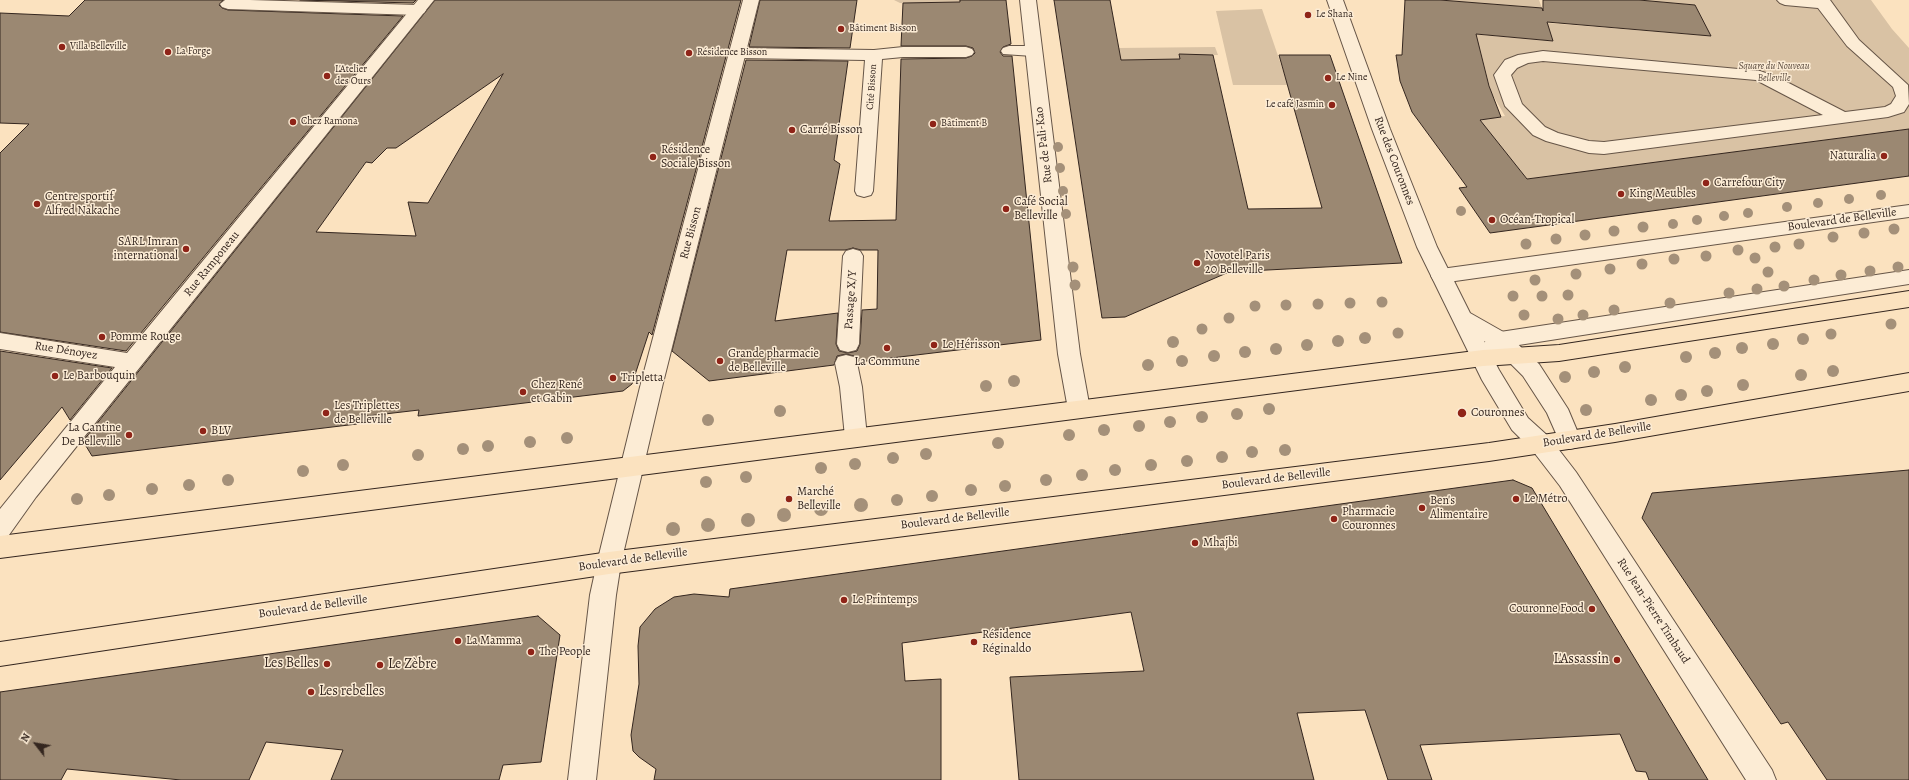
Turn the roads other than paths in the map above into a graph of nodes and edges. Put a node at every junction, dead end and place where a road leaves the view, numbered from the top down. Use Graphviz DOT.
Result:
graph roads {
  1 [pos="751,0"];
  2 [pos="1028,0"];
  3 [pos="1335,0"];
  4 [pos="1785,0"];
  5 [pos="1823,2"];
  6 [pos="228,4"];
  7 [pos="422,5"];
  8 [pos="1033,50"];
  9 [pos="1009,51"];
  10 [pos="966,52"];
  11 [pos="738,53"];
  12 [pos="874,55"];
  13 [pos="1841,117"];
  14 [pos="864,191"];
  15 [pos="1909,210"];
  16 [pos="853,256"];
  17 [pos="1441,276"];
  18 [pos="1909,277"];
  19 [pos="1909,299"];
  20 [pos="1462,318"];
  21 [pos="1500,340"];
  22 [pos="0,341"];
  23 [pos="1517,356"];
  24 [pos="1482,358"];
  25 [pos="133,362"];
  26 [pos="1909,382"];
  27 [pos="1079,409"];
  28 [pos="856,437"];
  29 [pos="1570,440"];
  30 [pos="1541,444"];
  31 [pos="632,467"];
  32 [pos="0,528"];
  33 [pos="0,547"];
  34 [pos="609,563"];
  35 [pos="0,654"];
  36 [pos="582,780"];
  37 [pos="1762,780"];
  1 -- 11 [label="street, Rue Bisson"];
  2 -- 8 [label="street, Rue de Pali-Kao"];
  3 -- 17 [label="street, Rue des Couronnes"];
  4 -- 5 [label="street"];
  5 -- 13 [label="street"];
  6 -- 7 [label="street"];
  7 -- 25 [label="street, Rue Ramponeau"];
  8 -- 9 [label="street"];
  8 -- 27 [label="street, Rue de Pali-Kao"];
  10 -- 12 [label="street, Cité Bisson"];
  11 -- 12 [label="street, Cité Bisson"];
  11 -- 31 [label="street, Rue Bisson"];
  12 -- 14 [label="street, Cité Bisson"];
  13 -- 13 [label="street"];
  15 -- 17 [label="street, Boulevard de Belleville"];
  16 -- 28 [label="street, Passage X/Y"];
  17 -- 20 [label="street, Rue des Couronnes"];
  18 -- 21 [label="street"];
  19 -- 23 [label="main road"];
  20 -- 21 [label="street"];
  20 -- 24 [label="street, Rue des Couronnes"];
  21 -- 23 [label="street"];
  21 -- 24 [label="street"];
  22 -- 25 [label="street, Rue Dénoyez"];
  23 -- 24 [label="main road"];
  23 -- 29 [label="street"];
  24 -- 27 [label="main road"];
  24 -- 30 [label="street, Rue des Couronnes"];
  25 -- 32 [label="street, Rue Ramponeau"];
  26 -- 29 [label="main road, Boulevard de Belleville"];
  27 -- 28 [label="main road"];
  28 -- 31 [label="main road"];
  29 -- 30 [label="main road, Boulevard de Belleville"];
  30 -- 34 [label="main road, Boulevard de Belleville"];
  30 -- 37 [label="street, Rue Jean-Pierre Timbaud"];
  31 -- 33 [label="main road"];
  31 -- 34 [label="street, Rue Bisson"];
  34 -- 35 [label="main road, Boulevard de Belleville"];
  34 -- 36 [label="street, Rue Bisson"];
}
